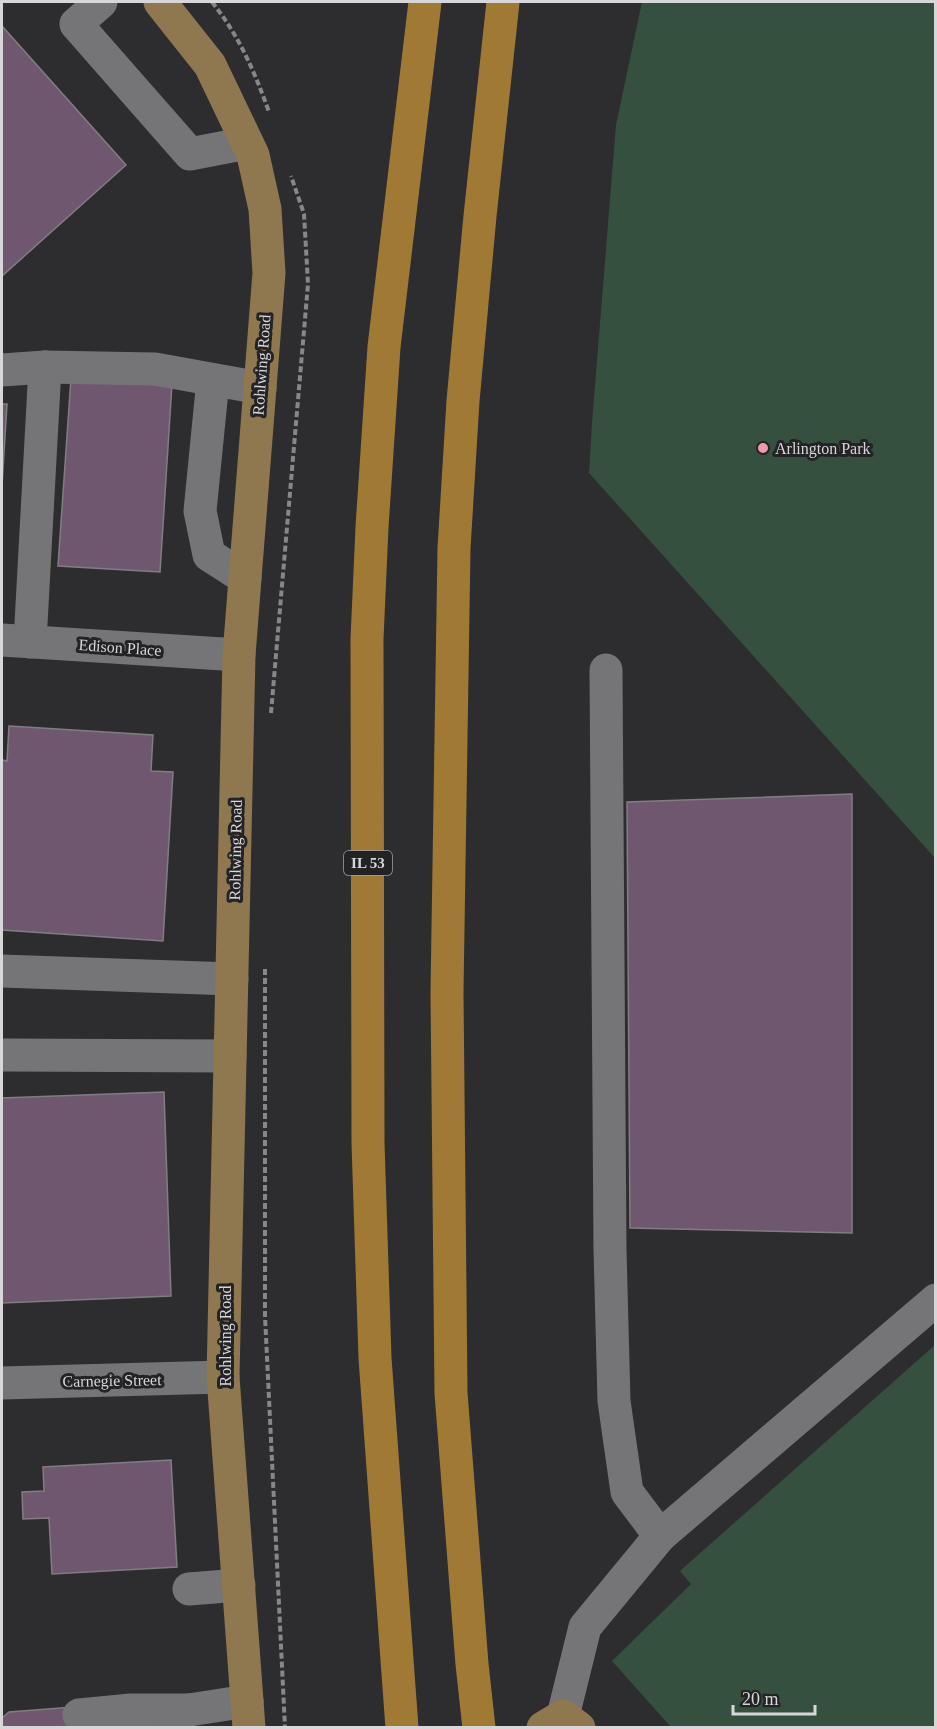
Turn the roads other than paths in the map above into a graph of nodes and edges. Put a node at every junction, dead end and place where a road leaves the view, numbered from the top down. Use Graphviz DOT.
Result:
graph roads {
  1 [pos="101,2"];
  2 [pos="160,2"];
  3 [pos="425,2"];
  4 [pos="503,2"];
  5 [pos="247,143"];
  6 [pos="45,367"];
  7 [pos="2,370"];
  8 [pos="213,380"];
  9 [pos="260,388"];
  10 [pos="245,578"];
  11 [pos="16,641"];
  12 [pos="239,655"];
  13 [pos="606,670"];
  14 [pos="2,970"];
  15 [pos="232,979"];
  16 [pos="2,1055"];
  17 [pos="230,1056"];
  18 [pos="936,1300"];
  19 [pos="224,1377"];
  20 [pos="2,1383"];
  21 [pos="660,1536"];
  22 [pos="239,1585"];
  23 [pos="189,1589"];
  24 [pos="79,1714"];
  25 [pos="248,1714"];
  26 [pos="180,1719"];
  27 [pos="561,1724"];
  28 [pos="402,1726"];
  29 [pos="479,1728"];
  1 -- 5 [label="street"];
  2 -- 5 [label="main road, Rohlwing Road"];
  3 -- 28 [label="highway, IL 53"];
  4 -- 29 [label="highway"];
  5 -- 9 [label="main road, Rohlwing Road"];
  6 -- 7 [label="street"];
  6 -- 8 [label="street"];
  6 -- 11 [label="street"];
  8 -- 9 [label="street"];
  8 -- 10 [label="street"];
  9 -- 10 [label="main road, Rohlwing Road"];
  10 -- 12 [label="main road, Rohlwing Road"];
  11 -- 12 [label="street, Edison Place"];
  12 -- 15 [label="main road, Rohlwing Road"];
  13 -- 21 [label="street"];
  14 -- 15 [label="street"];
  15 -- 17 [label="main road, Rohlwing Road"];
  16 -- 17 [label="street"];
  17 -- 19 [label="main road, Rohlwing Road"];
  18 -- 21 [label="street"];
  19 -- 20 [label="street, Carnegie Street"];
  19 -- 22 [label="main road, Rohlwing Road"];
  21 -- 27 [label="street"];
  22 -- 23 [label="street"];
  22 -- 25 [label="main road, Rohlwing Road"];
  24 -- 26 [label="street"];
  25 -- 26 [label="street"];
}
